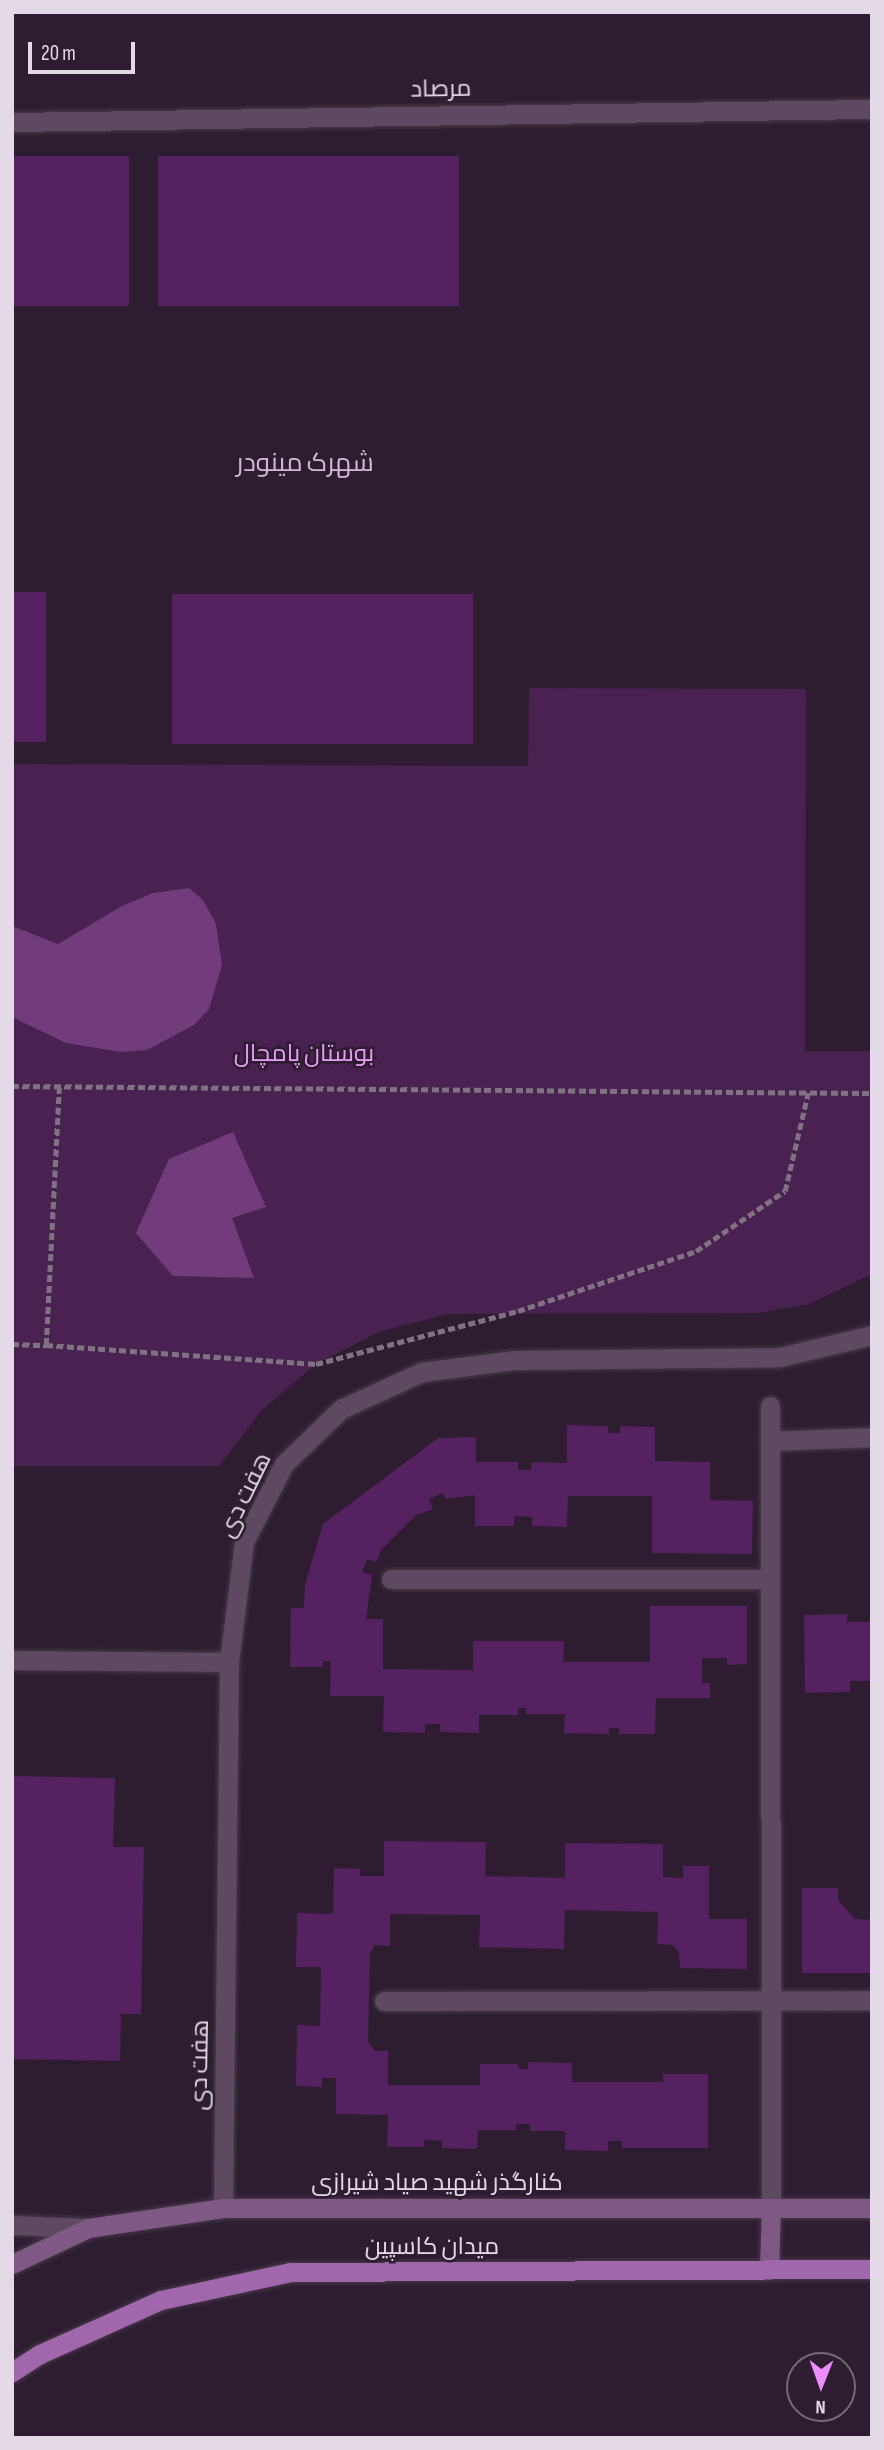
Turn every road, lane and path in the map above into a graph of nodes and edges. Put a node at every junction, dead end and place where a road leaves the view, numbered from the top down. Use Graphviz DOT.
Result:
graph roads {
  1 [pos="872,109"];
  2 [pos="12,122"];
  3 [pos="12,1086"];
  4 [pos="59,1087"];
  5 [pos="808,1093"];
  6 [pos="872,1093"];
  7 [pos="872,1335"];
  8 [pos="12,1344"];
  9 [pos="46,1346"];
  10 [pos="770,1406"];
  11 [pos="872,1437"];
  12 [pos="770,1441"];
  13 [pos="391,1579"];
  14 [pos="770,1579"];
  15 [pos="12,1660"];
  16 [pos="229,1662"];
  17 [pos="872,2000"];
  18 [pos="384,2001"];
  19 [pos="771,2001"];
  20 [pos="223,2207"];
  21 [pos="771,2208"];
  22 [pos="872,2208"];
  23 [pos="12,2225"];
  24 [pos="88,2228"];
  25 [pos="12,2264"];
  26 [pos="872,2269"];
  27 [pos="769,2270"];
  28 [pos="12,2372"];
  1 -- 2 [label="street, مرصاد"];
  3 -- 4 [label="path"];
  4 -- 5 [label="path"];
  4 -- 9 [label="path"];
  5 -- 6 [label="path"];
  5 -- 9 [label="path"];
  7 -- 16 [label="street, هفت دی"];
  8 -- 9 [label="path"];
  10 -- 12 [label="street"];
  11 -- 12 [label="street"];
  12 -- 14 [label="street"];
  13 -- 14 [label="street"];
  14 -- 19 [label="street"];
  15 -- 16 [label="street"];
  16 -- 20 [label="street, هفت دی"];
  17 -- 19 [label="street"];
  18 -- 19 [label="street"];
  19 -- 21 [label="street"];
  20 -- 21 [label="main road, کنارگذر شهید صیاد شیرازی"];
  20 -- 24 [label="main road, کنارگذر شهید صیاد شیرازی"];
  21 -- 22 [label="main road, کنارگذر شهید صیاد شیرازی"];
  21 -- 27 [label="main road"];
  23 -- 24 [label="street"];
  24 -- 25 [label="main road, کنارگذر شهید صیاد شیرازی"];
  26 -- 27 [label="main road, میدان کاسپین"];
  27 -- 28 [label="main road, میدان کاسپین"];
}
